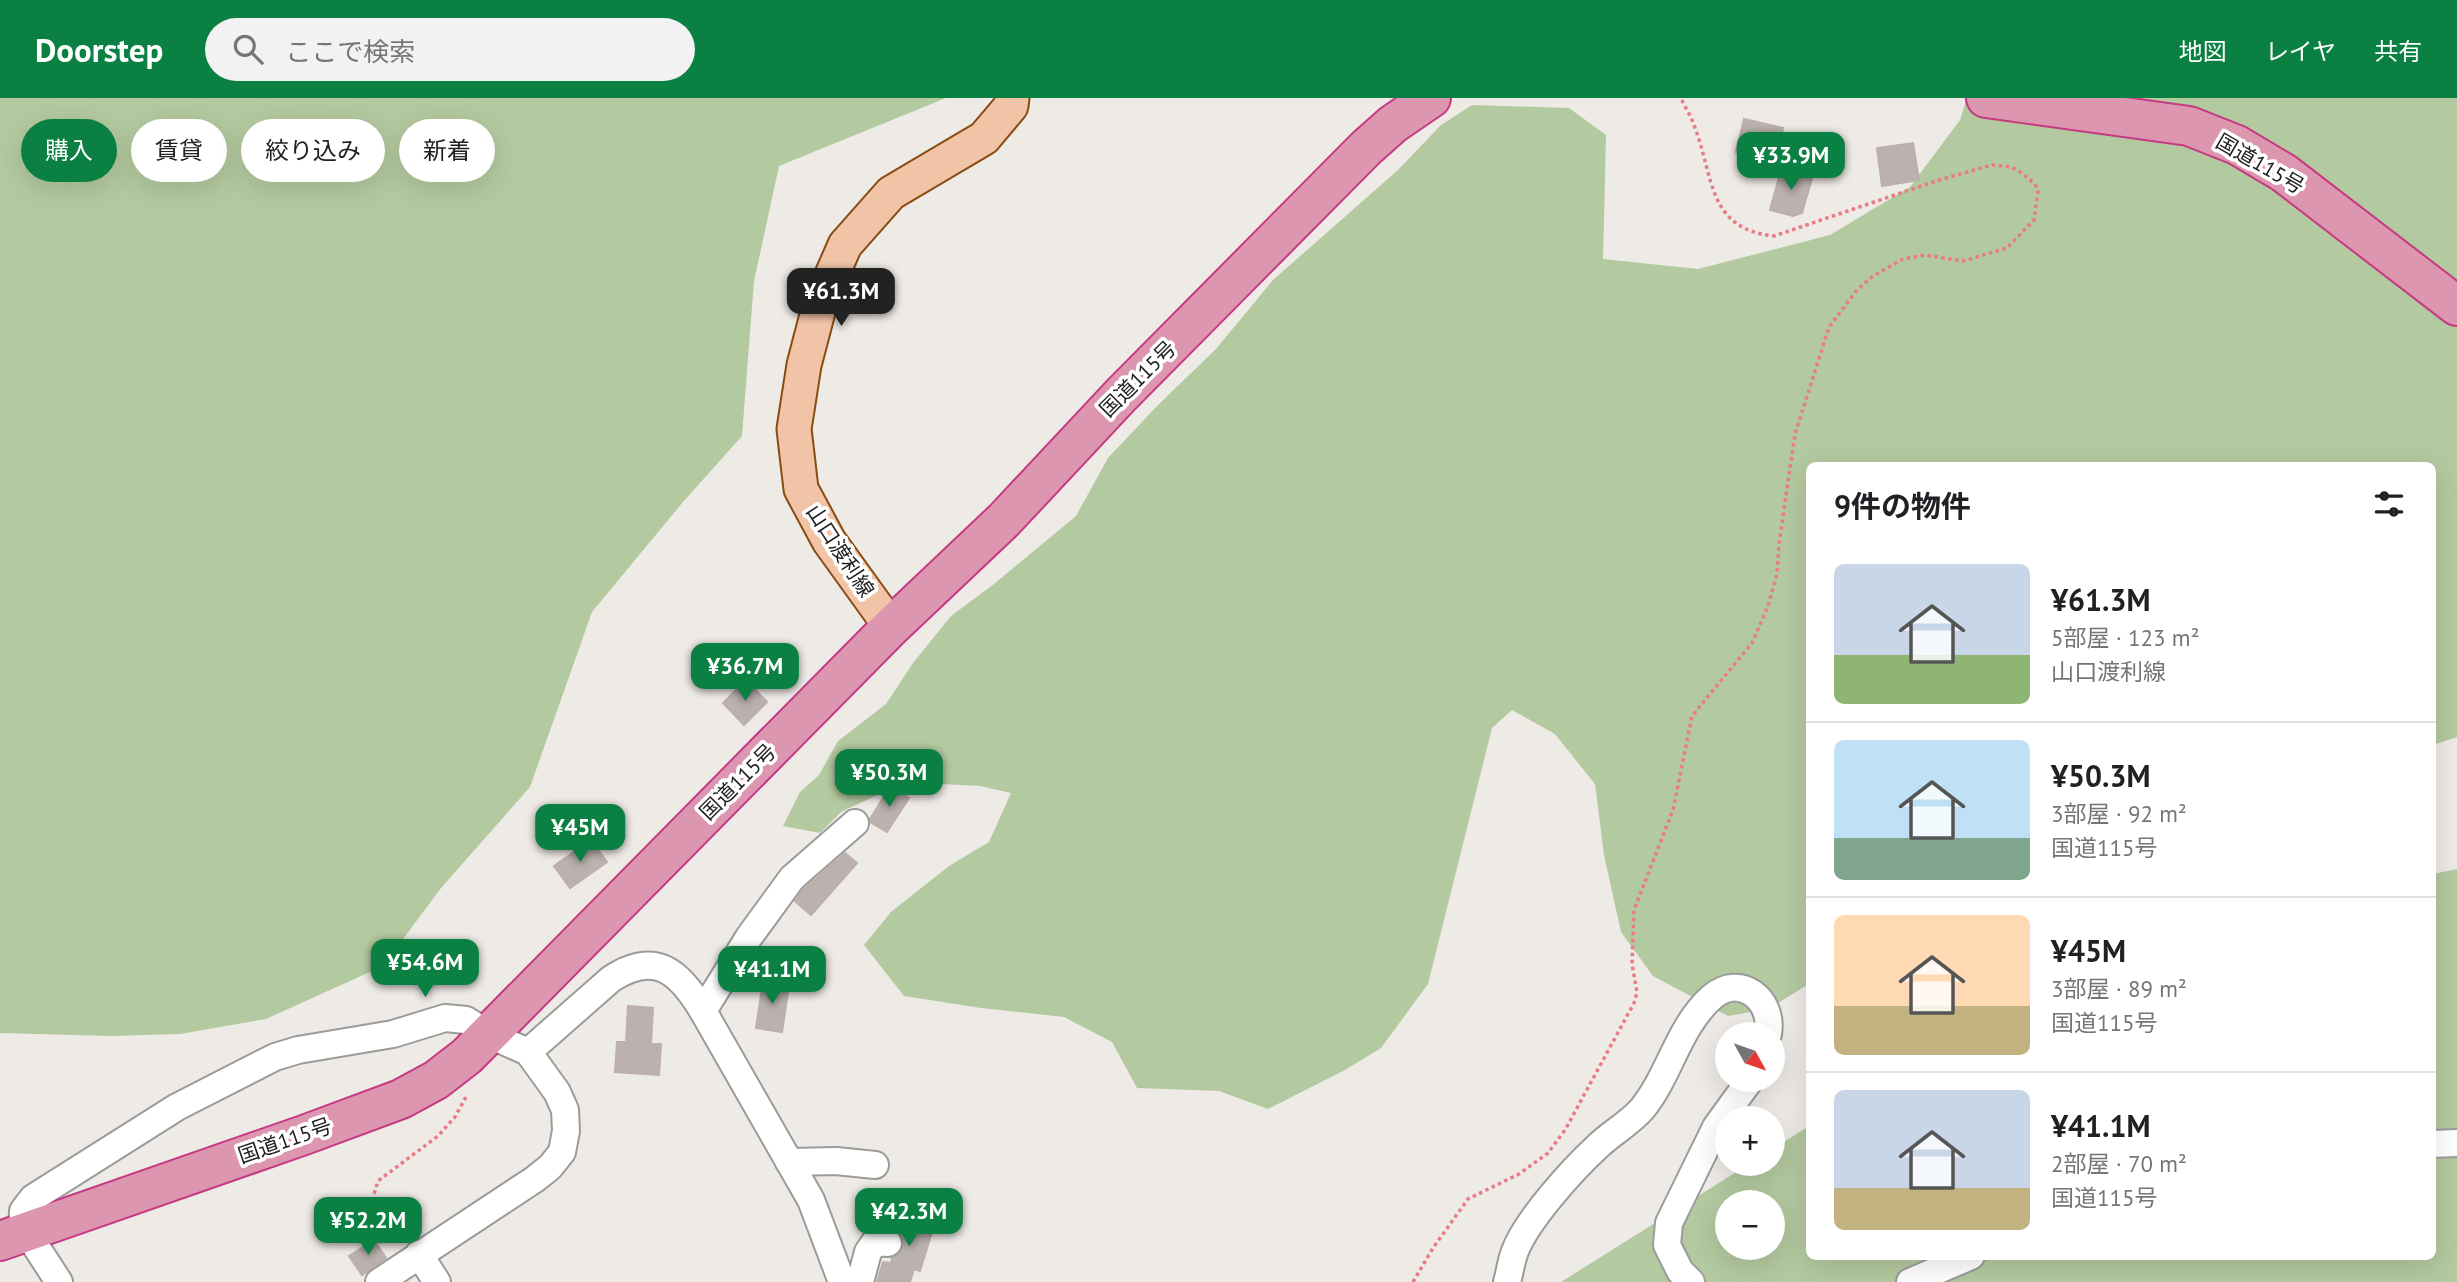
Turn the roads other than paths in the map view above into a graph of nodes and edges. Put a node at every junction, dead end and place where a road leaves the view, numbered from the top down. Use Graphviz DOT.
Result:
graph roads {
  1 [pos="1012,98"];
  2 [pos="1431,98"];
  3 [pos="1986,98"];
  4 [pos="2083,105"];
  5 [pos="2457,306"];
  6 [pos="891,626"];
  7 [pos="855,823"];
  8 [pos="703,1011"];
  9 [pos="1768,1022"];
  10 [pos="479,1046"];
  11 [pos="528,1052"];
  12 [pos="1741,1092"];
  13 [pos="2457,1143"];
  14 [pos="2436,1144"];
  15 [pos="789,1161"];
  16 [pos="875,1165"];
  17 [pos="18,1235"];
  18 [pos="888,1243"];
  19 [pos="416,1255"];
  20 [pos="1962,1260"];
  21 [pos="59,1282"];
  22 [pos="379,1282"];
  23 [pos="437,1282"];
  24 [pos="842,1282"];
  25 [pos="860,1282"];
  26 [pos="1507,1282"];
  27 [pos="1691,1282"];
  28 [pos="1910,1282"];
  1 -- 6 [label="main road, 山口渡利線"];
  2 -- 6 [label="highway, 国道115号"];
  3 -- 4 [label="highway, 国道115号"];
  4 -- 5 [label="highway, 国道115号"];
  6 -- 10 [label="highway, 国道115号"];
  7 -- 8 [label="street"];
  8 -- 11 [label="street"];
  8 -- 15 [label="street"];
  9 -- 26 [label="street"];
  10 -- 11 [label="street"];
  10 -- 17 [label="highway, 国道115号"];
  10 -- 17 [label="street"];
  11 -- 19 [label="street"];
  12 -- 27 [label="street"];
  13 -- 14 [label="street"];
  15 -- 16 [label="street"];
  15 -- 24 [label="street"];
  17 -- 21 [label="street"];
  18 -- 25 [label="street"];
  19 -- 22 [label="street"];
  19 -- 23 [label="street"];
  20 -- 28 [label="street"];
}
